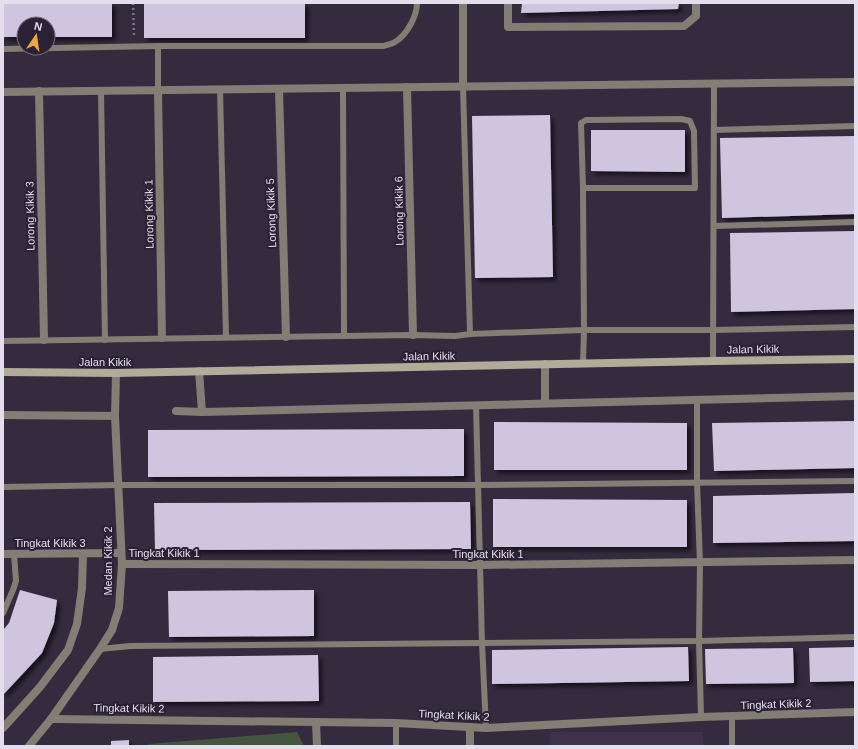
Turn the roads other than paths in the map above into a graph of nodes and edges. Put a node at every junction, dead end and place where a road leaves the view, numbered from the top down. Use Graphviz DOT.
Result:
graph roads {
  1 [pos="417,3"];
  2 [pos="463,3"];
  3 [pos="508,3"];
  4 [pos="696,3"];
  5 [pos="158,46"];
  6 [pos="3,49"];
  7 [pos="855,82"];
  8 [pos="714,83"];
  9 [pos="463,86"];
  10 [pos="407,87"];
  11 [pos="344,88"];
  12 [pos="220,89"];
  13 [pos="279,89"];
  14 [pos="158,90"];
  15 [pos="39,91"];
  16 [pos="101,91"];
  17 [pos="3,92"];
  18 [pos="855,126"];
  19 [pos="714,130"];
  20 [pos="582,188"];
  21 [pos="855,222"];
  22 [pos="714,226"];
  23 [pos="855,327"];
  24 [pos="584,330"];
  25 [pos="713,330"];
  26 [pos="470,334"];
  27 [pos="412,335"];
  28 [pos="344,336"];
  29 [pos="226,337"];
  30 [pos="286,337"];
  31 [pos="162,338"];
  32 [pos="44,340"];
  33 [pos="104,340"];
  34 [pos="3,341"];
  35 [pos="855,359"];
  36 [pos="713,361"];
  37 [pos="545,364"];
  38 [pos="583,364"];
  39 [pos="199,371"];
  40 [pos="3,372"];
  41 [pos="116,373"];
  42 [pos="855,396"];
  43 [pos="697,400"];
  44 [pos="545,403"];
  45 [pos="476,405"];
  46 [pos="176,411"];
  47 [pos="202,412"];
  48 [pos="3,416"];
  49 [pos="115,416"];
  50 [pos="855,481"];
  51 [pos="697,482"];
  52 [pos="118,485"];
  53 [pos="479,485"];
  54 [pos="3,487"];
  55 [pos="120,553"];
  56 [pos="3,554"];
  57 [pos="14,554"];
  58 [pos="83,554"];
  59 [pos="855,560"];
  60 [pos="700,563"];
  61 [pos="122,564"];
  62 [pos="481,565"];
  63 [pos="3,613"];
  64 [pos="855,637"];
  65 [pos="700,641"];
  66 [pos="482,643"];
  67 [pos="100,649"];
  68 [pos="855,712"];
  69 [pos="732,716"];
  70 [pos="702,717"];
  71 [pos="51,718"];
  72 [pos="316,722"];
  73 [pos="396,723"];
  74 [pos="470,727"];
  75 [pos="3,728"];
  76 [pos="486,728"];
  77 [pos="28,746"];
  78 [pos="317,746"];
  79 [pos="396,746"];
  80 [pos="470,746"];
  81 [pos="732,746"];
  1 -- 5 [label="lane"];
  2 -- 9 [label="street"];
  3 -- 4 [label="street"];
  5 -- 6 [label="lane"];
  5 -- 14 [label="lane"];
  7 -- 8 [label="street"];
  8 -- 9 [label="street"];
  8 -- 19 [label="lane"];
  9 -- 10 [label="street"];
  9 -- 26 [label="lane"];
  10 -- 11 [label="street"];
  10 -- 27 [label="street, Lorong Kikik 6"];
  11 -- 13 [label="street"];
  11 -- 28 [label="lane"];
  12 -- 13 [label="street"];
  12 -- 14 [label="street"];
  12 -- 29 [label="lane"];
  13 -- 30 [label="street, Lorong Kikik 5"];
  14 -- 16 [label="street"];
  14 -- 31 [label="street, Lorong Kikik 1"];
  15 -- 16 [label="street"];
  15 -- 17 [label="street"];
  15 -- 32 [label="street, Lorong Kikik 3"];
  16 -- 33 [label="lane"];
  18 -- 19 [label="lane"];
  19 -- 22 [label="lane"];
  20 -- 20 [label="lane"];
  20 -- 24 [label="lane"];
  21 -- 22 [label="lane"];
  22 -- 25 [label="lane"];
  23 -- 25 [label="lane"];
  24 -- 25 [label="lane"];
  24 -- 26 [label="lane"];
  24 -- 38 [label="lane"];
  25 -- 36 [label="lane"];
  26 -- 27 [label="lane"];
  27 -- 28 [label="lane"];
  28 -- 30 [label="lane"];
  29 -- 30 [label="lane"];
  29 -- 31 [label="lane"];
  31 -- 33 [label="lane"];
  32 -- 33 [label="lane"];
  32 -- 34 [label="lane"];
  35 -- 36 [label="street, Jalan Kikik"];
  36 -- 38 [label="street, Jalan Kikik"];
  37 -- 38 [label="street, Jalan Kikik"];
  37 -- 39 [label="street, Jalan Kikik"];
  37 -- 44 [label="street"];
  39 -- 41 [label="street, Jalan Kikik"];
  39 -- 47 [label="street"];
  40 -- 41 [label="street, Jalan Kikik"];
  41 -- 49 [label="street, Medan Kikik 2"];
  42 -- 43 [label="street"];
  43 -- 44 [label="street"];
  43 -- 51 [label="lane"];
  44 -- 45 [label="street"];
  45 -- 47 [label="street"];
  45 -- 53 [label="lane"];
  46 -- 47 [label="street"];
  48 -- 49 [label="street"];
  49 -- 52 [label="street, Medan Kikik 2"];
  50 -- 51 [label="lane"];
  51 -- 53 [label="lane"];
  51 -- 60 [label="lane"];
  52 -- 53 [label="lane"];
  52 -- 54 [label="lane"];
  52 -- 55 [label="street, Medan Kikik 2"];
  53 -- 62 [label="lane"];
  55 -- 58 [label="street, Tingkat Kikik 3"];
  55 -- 61 [label="street, Medan Kikik 2"];
  56 -- 57 [label="street, Tingkat Kikik 3"];
  57 -- 58 [label="street, Tingkat Kikik 3"];
  57 -- 63 [label="lane"];
  58 -- 75 [label="street"];
  59 -- 60 [label="street, Tingkat Kikik 1"];
  60 -- 62 [label="street, Tingkat Kikik 1"];
  60 -- 65 [label="lane"];
  61 -- 62 [label="street, Tingkat Kikik 1"];
  61 -- 67 [label="street, Medan Kikik 2"];
  62 -- 66 [label="lane"];
  64 -- 65 [label="lane"];
  65 -- 66 [label="lane"];
  65 -- 70 [label="lane"];
  66 -- 67 [label="lane"];
  66 -- 76 [label="lane"];
  67 -- 71 [label="street, Medan Kikik 2"];
  68 -- 69 [label="street, Tingkat Kikik 2"];
  69 -- 70 [label="street, Tingkat Kikik 2"];
  69 -- 81 [label="lane"];
  70 -- 76 [label="street, Tingkat Kikik 2"];
  71 -- 72 [label="street, Tingkat Kikik 2"];
  71 -- 77 [label="street, Medan Kikik 2"];
  72 -- 73 [label="street, Tingkat Kikik 2"];
  72 -- 78 [label="street"];
  73 -- 74 [label="street, Tingkat Kikik 2"];
  73 -- 79 [label="lane"];
  74 -- 76 [label="street, Tingkat Kikik 2"];
  74 -- 80 [label="street"];
}
